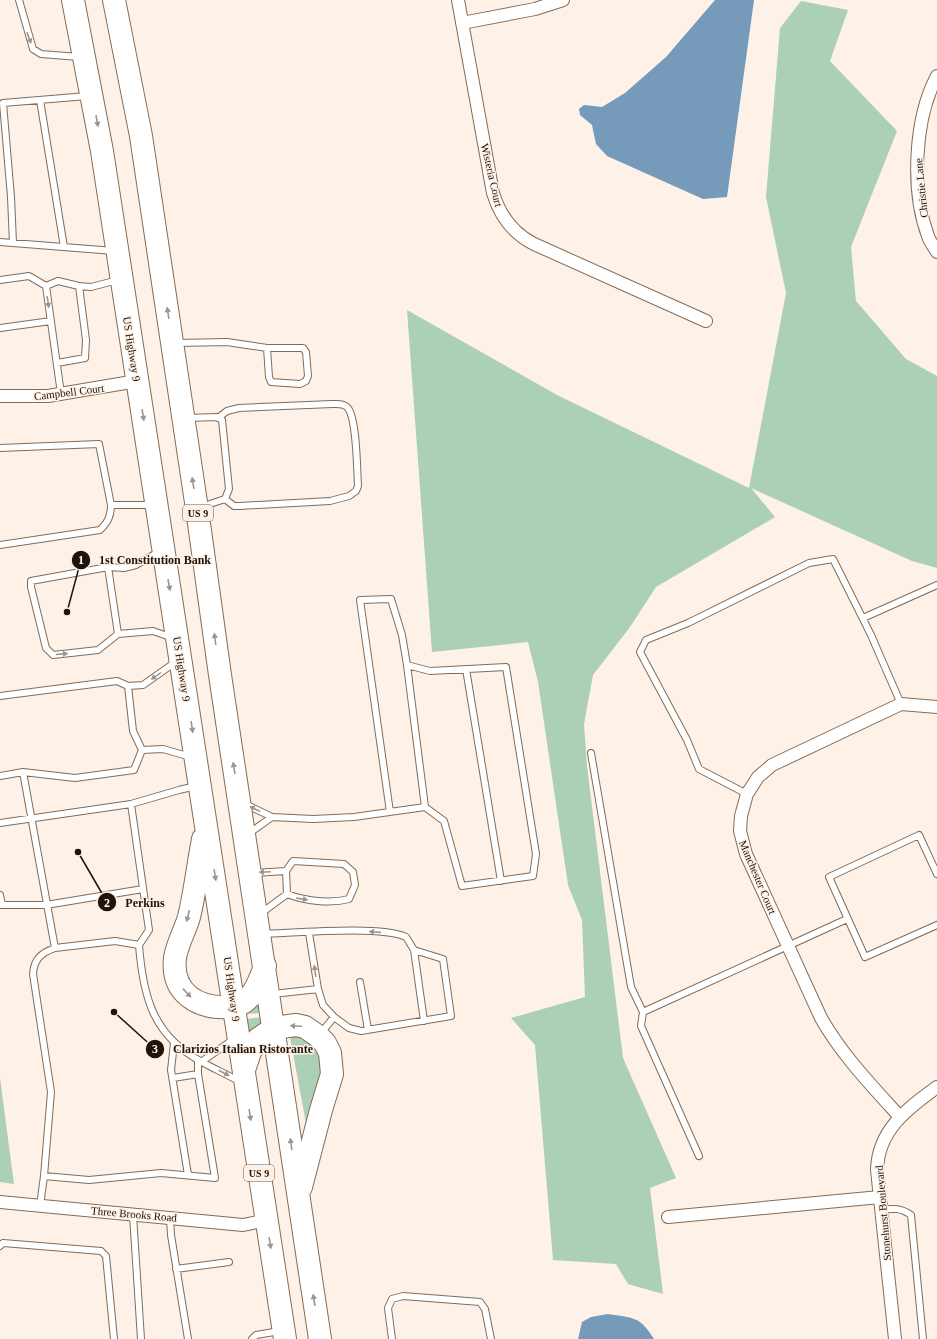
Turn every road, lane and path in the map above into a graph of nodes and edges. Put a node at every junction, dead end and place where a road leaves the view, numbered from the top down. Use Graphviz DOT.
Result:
graph roads {
  1 [pos="19,0"];
  2 [pos="73,0"];
  3 [pos="114,0"];
  4 [pos="458,0"];
  5 [pos="563,0"];
  6 [pos="462,23"];
  7 [pos="85,58"];
  8 [pos="937,76"];
  9 [pos="93,96"];
  10 [pos="40,100"];
  11 [pos="0,242"];
  12 [pos="13,243"];
  13 [pos="64,247"];
  14 [pos="118,251"];
  15 [pos="937,252"];
  16 [pos="122,279"];
  17 [pos="0,280"];
  18 [pos="46,286"];
  19 [pos="79,286"];
  20 [pos="50,321"];
  21 [pos="706,321"];
  22 [pos="0,328"];
  23 [pos="172,343"];
  24 [pos="267,348"];
  25 [pos="56,363"];
  26 [pos="137,381"];
  27 [pos="61,394"];
  28 [pos="0,396"];
  29 [pos="184,418"];
  30 [pos="218,418"];
  31 [pos="0,448"];
  32 [pos="225,499"];
  33 [pos="111,505"];
  34 [pos="156,505"];
  35 [pos="197,509"];
  36 [pos="0,545"];
  37 [pos="163,549"];
  38 [pos="108,567"];
  39 [pos="937,585"];
  40 [pos="863,618"];
  41 [pos="118,634"];
  42 [pos="180,649"];
  43 [pos="407,665"];
  44 [pos="466,669"];
  45 [pos="128,686"];
  46 [pos="0,696"];
  47 [pos="901,704"];
  48 [pos="937,707"];
  49 [pos="142,750"];
  50 [pos="591,753"];
  51 [pos="196,759"];
  52 [pos="23,772"];
  53 [pos="0,776"];
  54 [pos="200,786"];
  55 [pos="747,794"];
  56 [pos="239,801"];
  57 [pos="131,804"];
  58 [pos="425,807"];
  59 [pos="390,812"];
  60 [pos="272,817"];
  61 [pos="31,818"];
  62 [pos="0,822"];
  63 [pos="206,823"];
  64 [pos="245,836"];
  65 [pos="286,871"];
  66 [pos="250,873"];
  67 [pos="937,874"];
  68 [pos="501,881"];
  69 [pos="143,889"];
  70 [pos="0,894"];
  71 [pos="287,894"];
  72 [pos="1,905"];
  73 [pos="46,905"];
  74 [pos="847,919"];
  75 [pos="258,925"];
  76 [pos="937,925"];
  77 [pos="310,933"];
  78 [pos="139,945"];
  79 [pos="788,947"];
  80 [pos="55,948"];
  81 [pos="414,950"];
  82 [pos="265,966"];
  83 [pos="360,982"];
  84 [pos="318,989"];
  85 [pos="269,995"];
  86 [pos="234,1007"];
  87 [pos="643,1012"];
  88 [pos="334,1017"];
  89 [pos="424,1021"];
  90 [pos="274,1028"];
  91 [pos="368,1030"];
  92 [pos="238,1036"];
  93 [pos="318,1036"];
  94 [pos="174,1043"];
  95 [pos="199,1061"];
  96 [pos="198,1074"];
  97 [pos="173,1078"];
  98 [pos="245,1078"];
  99 [pos="937,1087"];
  100 [pos="900,1116"];
  101 [pos="699,1156"];
  102 [pos="188,1175"];
  103 [pos="44,1176"];
  104 [pos="299,1197"];
  105 [pos="880,1197"];
  106 [pos="0,1202"];
  107 [pos="40,1206"];
  108 [pos="881,1210"];
  109 [pos="133,1214"];
  110 [pos="668,1217"];
  111 [pos="170,1218"];
  112 [pos="267,1220"];
  113 [pos="0,1246"];
  114 [pos="229,1262"];
  115 [pos="176,1269"];
  116 [pos="284,1335"];
  117 [pos="114,1339"];
  118 [pos="141,1339"];
  119 [pos="188,1339"];
  120 [pos="252,1339"];
  121 [pos="320,1339"];
  122 [pos="392,1339"];
  123 [pos="491,1339"];
  124 [pos="896,1339"];
  125 [pos="923,1339"];
  1 -- 7 [label="lane, one-way"];
  2 -- 7 [label="highway, US Highway 9 / US 9"];
  23 -- 3 [label="highway, US 9, one-way"];
  4 -- 6 [label="street, Wisteria Court"];
  5 -- 6 [label="street"];
  6 -- 21 [label="street, Wisteria Court"];
  7 -- 9 [label="highway, US Highway 9 / US 9"];
  8 -- 15 [label="street, Christie Lane"];
  9 -- 10 [label="lane"];
  9 -- 14 [label="highway, US Highway 9 / US 9, one-way"];
  10 -- 12 [label="lane"];
  10 -- 13 [label="lane"];
  11 -- 12 [label="lane"];
  12 -- 13 [label="lane"];
  13 -- 14 [label="lane"];
  14 -- 16 [label="highway, US Highway 9 / US 9"];
  16 -- 19 [label="lane"];
  16 -- 26 [label="highway, US Highway 9 / US 9"];
  17 -- 18 [label="lane"];
  18 -- 19 [label="lane"];
  18 -- 20 [label="lane, one-way"];
  19 -- 25 [label="lane"];
  20 -- 22 [label="lane"];
  20 -- 25 [label="lane"];
  23 -- 24 [label="lane"];
  23 -- 29 [label="highway, US 9"];
  24 -- 24 [label="lane"];
  25 -- 27 [label="lane"];
  26 -- 27 [label="street, Campbell Court"];
  26 -- 34 [label="highway, US Highway 9 / US 9, one-way"];
  27 -- 28 [label="street, Campbell Court"];
  29 -- 30 [label="lane"];
  35 -- 29 [label="highway, US 9, one-way"];
  30 -- 32 [label="lane"];
  30 -- 32 [label="lane"];
  31 -- 33 [label="lane"];
  32 -- 35 [label="lane"];
  33 -- 34 [label="lane"];
  33 -- 36 [label="lane"];
  34 -- 37 [label="highway, US Highway 9 / US 9"];
  56 -- 35 [label="highway, US 9, one-way"];
  37 -- 38 [label="lane"];
  37 -- 42 [label="highway, US Highway 9 / US 9, one-way"];
  38 -- 41 [label="lane"];
  38 -- 41 [label="lane, one-way"];
  39 -- 40 [label="lane"];
  40 -- 47 [label="lane"];
  40 -- 55 [label="lane"];
  41 -- 42 [label="lane"];
  42 -- 45 [label="lane, one-way"];
  42 -- 51 [label="highway, US Highway 9 / US 9, one-way"];
  43 -- 44 [label="lane"];
  43 -- 58 [label="lane"];
  43 -- 59 [label="lane"];
  44 -- 68 [label="lane"];
  44 -- 68 [label="lane"];
  45 -- 46 [label="lane"];
  45 -- 49 [label="lane"];
  47 -- 48 [label="street"];
  47 -- 55 [label="street, Manchester Court"];
  49 -- 51 [label="lane"];
  49 -- 52 [label="lane"];
  50 -- 87 [label="lane"];
  51 -- 54 [label="highway, US Highway 9 / US 9"];
  52 -- 53 [label="lane"];
  52 -- 61 [label="lane"];
  54 -- 57 [label="lane"];
  54 -- 63 [label="highway, US Highway 9 / US 9"];
  55 -- 79 [label="street, Manchester Court"];
  60 -- 56 [label="lane, one-way"];
  56 -- 64 [label="highway, US 9"];
  57 -- 61 [label="lane"];
  57 -- 69 [label="lane"];
  58 -- 59 [label="lane"];
  58 -- 68 [label="lane"];
  59 -- 60 [label="lane"];
  60 -- 64 [label="lane"];
  61 -- 62 [label="lane"];
  61 -- 73 [label="lane"];
  63 -- 86 [label="highway, US Highway 9 / US 9, one-way"];
  63 -- 86 [label="highway, one-way"];
  64 -- 66 [label="highway, US 9"];
  65 -- 66 [label="lane, one-way"];
  65 -- 71 [label="lane"];
  71 -- 65 [label="lane, one-way"];
  66 -- 75 [label="highway, US 9"];
  67 -- 74 [label="lane"];
  69 -- 73 [label="lane"];
  69 -- 78 [label="lane"];
  70 -- 72 [label="lane"];
  71 -- 75 [label="lane"];
  72 -- 73 [label="lane"];
  73 -- 80 [label="lane"];
  74 -- 76 [label="lane"];
  74 -- 79 [label="lane"];
  75 -- 77 [label="lane"];
  75 -- 82 [label="highway, US 9"];
  81 -- 77 [label="lane, one-way"];
  84 -- 77 [label="lane, one-way"];
  78 -- 80 [label="lane"];
  78 -- 94 [label="lane"];
  79 -- 87 [label="lane"];
  79 -- 100 [label="street, Manchester Court"];
  80 -- 103 [label="lane"];
  81 -- 89 [label="lane"];
  81 -- 89 [label="lane"];
  82 -- 85 [label="highway, US 9"];
  82 -- 86 [label="highway"];
  83 -- 91 [label="lane"];
  84 -- 85 [label="lane"];
  84 -- 88 [label="lane"];
  85 -- 90 [label="highway, US 9"];
  86 -- 92 [label="highway, US Highway 9 / US 9"];
  87 -- 101 [label="lane"];
  88 -- 91 [label="lane"];
  88 -- 93 [label="lane"];
  89 -- 91 [label="lane"];
  93 -- 90 [label="highway, one-way"];
  90 -- 98 [label="highway"];
  104 -- 90 [label="highway, US 9, one-way"];
  92 -- 95 [label="lane"];
  92 -- 98 [label="highway, US Highway 9 / US 9"];
  93 -- 104 [label="highway"];
  94 -- 95 [label="lane"];
  94 -- 97 [label="lane"];
  95 -- 96 [label="lane"];
  95 -- 98 [label="lane, one-way"];
  96 -- 97 [label="lane"];
  96 -- 102 [label="lane"];
  97 -- 102 [label="lane"];
  98 -- 112 [label="highway, US Highway 9 / US 9, one-way"];
  99 -- 100 [label="street, Stonehurst Boulevard"];
  100 -- 105 [label="street, Stonehurst Boulevard"];
  102 -- 103 [label="lane"];
  103 -- 107 [label="lane"];
  121 -- 104 [label="highway, US 9, one-way"];
  105 -- 108 [label="street, Stonehurst Boulevard"];
  105 -- 110 [label="street"];
  106 -- 107 [label="street, Three Brooks Road"];
  107 -- 109 [label="street, Three Brooks Road"];
  108 -- 124 [label="street, Stonehurst Boulevard"];
  108 -- 125 [label="lane"];
  109 -- 111 [label="street, Three Brooks Road"];
  109 -- 118 [label="lane"];
  111 -- 112 [label="street, Three Brooks Road"];
  111 -- 115 [label="lane"];
  112 -- 116 [label="highway, US Highway 9 / US 9, one-way"];
  113 -- 117 [label="lane"];
  114 -- 115 [label="lane"];
  115 -- 119 [label="lane"];
  116 -- 120 [label="lane"];
  122 -- 123 [label="lane"];
}
